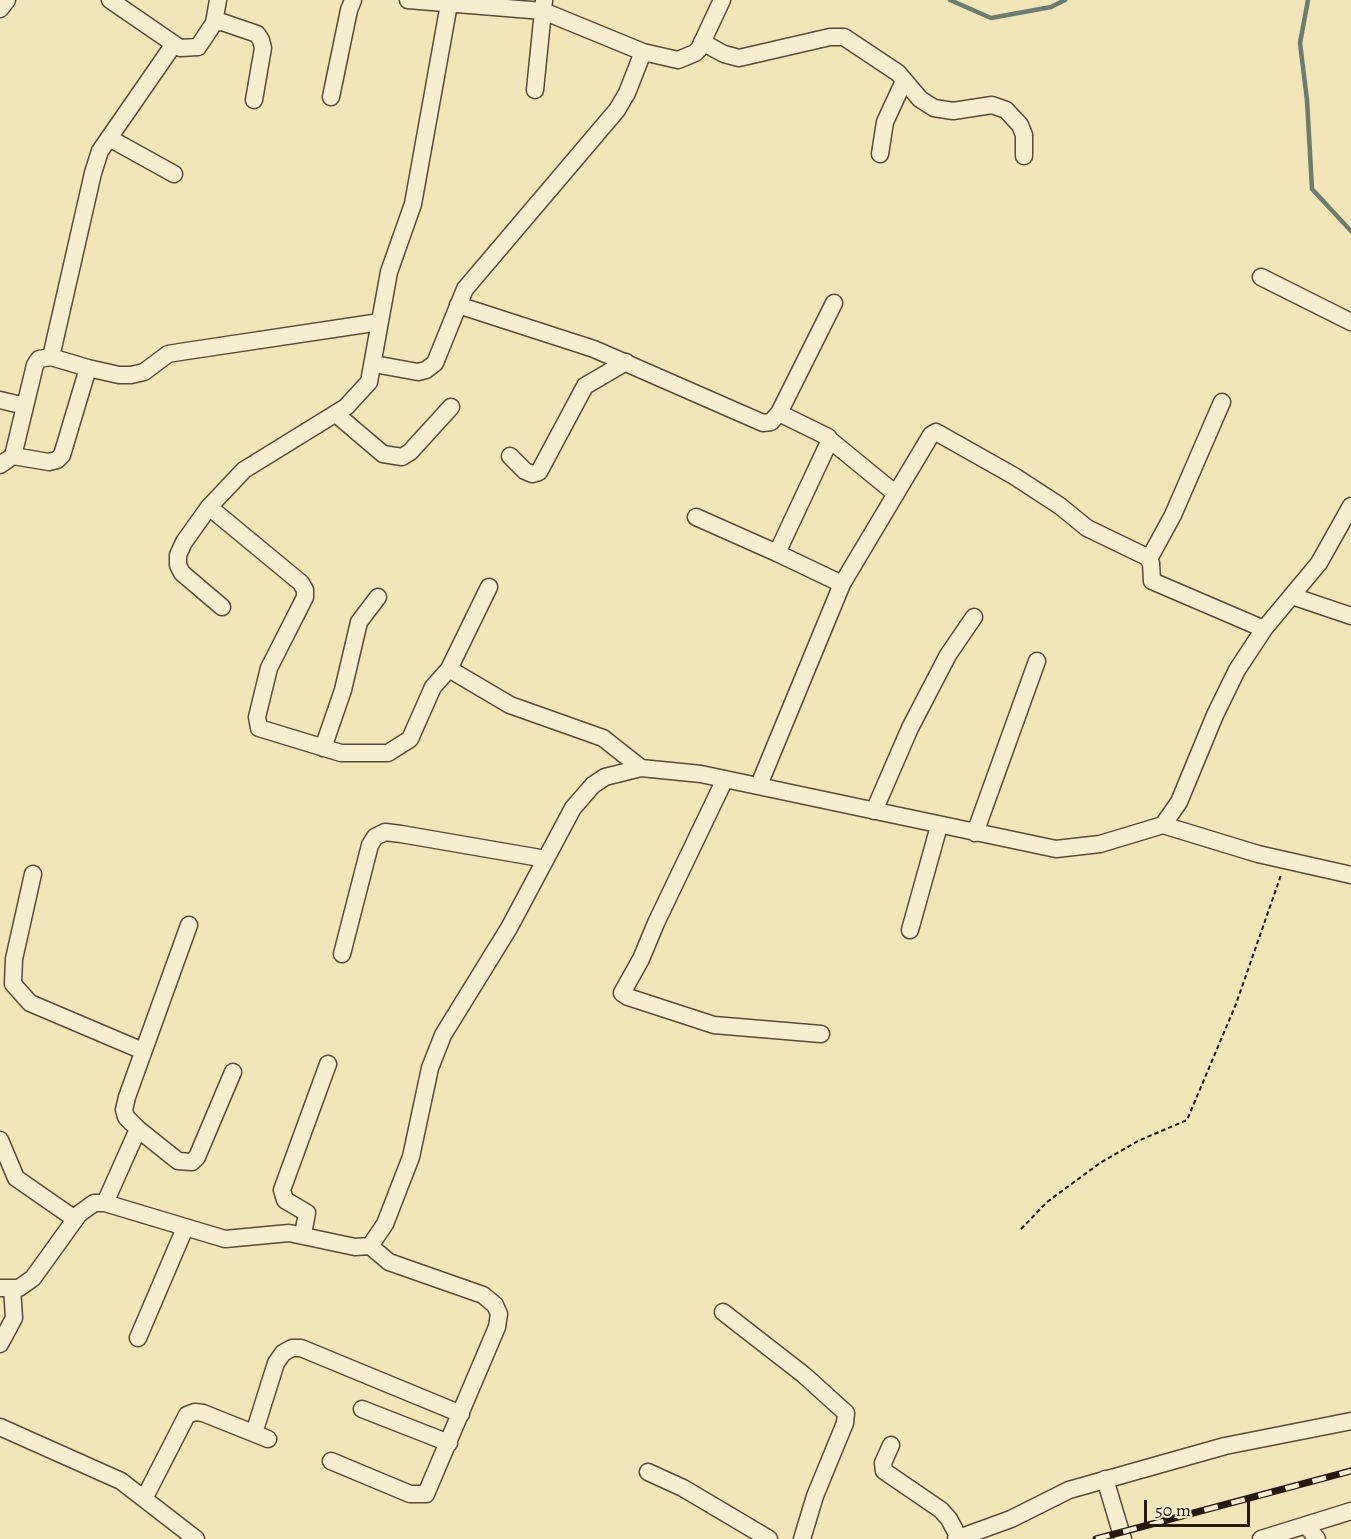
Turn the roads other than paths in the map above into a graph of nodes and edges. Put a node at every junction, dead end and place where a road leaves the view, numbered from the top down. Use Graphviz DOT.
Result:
graph roads {
  1 [pos="7,0"];
  2 [pos="110,0"];
  3 [pos="218,0"];
  4 [pos="353,0"];
  5 [pos="408,0"];
  6 [pos="722,0"];
  7 [pos="448,4"];
  8 [pos="544,6"];
  9 [pos="0,9"];
  10 [pos="214,23"];
  11 [pos="702,42"];
  12 [pos="174,44"];
  13 [pos="643,52"];
  14 [pos="904,81"];
  15 [pos="535,90"];
  16 [pos="331,97"];
  17 [pos="254,100"];
  18 [pos="109,138"];
  19 [pos="880,154"];
  20 [pos="1024,156"];
  21 [pos="174,174"];
  22 [pos="1261,277"];
  23 [pos="834,303"];
  24 [pos="458,305"];
  25 [pos="380,322"];
  26 [pos="1351,322"];
  27 [pos="51,357"];
  28 [pos="626,362"];
  29 [pos="374,364"];
  30 [pos="88,368"];
  31 [pos="0,400"];
  32 [pos="1222,402"];
  33 [pos="25,406"];
  34 [pos="451,407"];
  35 [pos="779,413"];
  36 [pos="336,414"];
  37 [pos="830,440"];
  38 [pos="510,456"];
  39 [pos="6,461"];
  40 [pos="896,494"];
  41 [pos="1351,506"];
  42 [pos="209,507"];
  43 [pos="696,517"];
  44 [pos="777,553"];
  45 [pos="1149,559"];
  46 [pos="842,584"];
  47 [pos="489,587"];
  48 [pos="1292,596"];
  49 [pos="378,597"];
  50 [pos="222,607"];
  51 [pos="1351,616"];
  52 [pos="974,617"];
  53 [pos="1264,628"];
  54 [pos="1038,661"];
  55 [pos="449,669"];
  56 [pos="323,748"];
  57 [pos="641,768"];
  58 [pos="724,779"];
  59 [pos="759,785"];
  60 [pos="874,811"];
  61 [pos="1163,825"];
  62 [pos="939,826"];
  63 [pos="975,833"];
  64 [pos="546,859"];
  65 [pos="33,874"];
  66 [pos="1351,875"];
  67 [pos="189,926"];
  68 [pos="910,930"];
  69 [pos="342,954"];
  70 [pos="821,1034"];
  71 [pos="143,1051"];
  72 [pos="328,1064"];
  73 [pos="233,1072"];
  74 [pos="138,1129"];
  75 [pos="0,1140"];
  76 [pos="105,1203"];
  77 [pos="75,1219"];
  78 [pos="185,1228"];
  79 [pos="303,1234"];
  80 [pos="370,1246"];
  81 [pos="6,1288"];
  82 [pos="723,1312"];
  83 [pos="138,1338"];
  84 [pos="0,1344"];
  85 [pos="362,1409"];
  86 [pos="461,1413"];
  87 [pos="1351,1421"];
  88 [pos="0,1427"];
  89 [pos="449,1443"];
  90 [pos="891,1445"];
  91 [pos="331,1461"];
  92 [pos="648,1472"];
  93 [pos="1105,1479"];
  94 [pos="145,1497"];
  95 [pos="1351,1511"];
  96 [pos="1306,1525"];
  97 [pos="958,1538"];
  98 [pos="196,1539"];
  99 [pos="769,1539"];
  100 [pos="802,1539"];
  101 [pos="1123,1539"];
  102 [pos="1261,1539"];
  103 [pos="1317,1539"];
  1 -- 9 [label="street"];
  2 -- 12 [label="street"];
  3 -- 10 [label="street"];
  4 -- 16 [label="street"];
  5 -- 7 [label="street"];
  6 -- 11 [label="street"];
  7 -- 8 [label="street"];
  7 -- 25 [label="street"];
  8 -- 13 [label="street"];
  8 -- 15 [label="street"];
  10 -- 12 [label="street"];
  10 -- 17 [label="street"];
  11 -- 13 [label="street"];
  11 -- 14 [label="street"];
  12 -- 18 [label="street"];
  13 -- 24 [label="street"];
  14 -- 19 [label="street"];
  14 -- 20 [label="street"];
  18 -- 21 [label="street"];
  18 -- 27 [label="street"];
  22 -- 26 [label="street"];
  23 -- 35 [label="street"];
  24 -- 28 [label="street"];
  24 -- 29 [label="street"];
  25 -- 29 [label="street"];
  25 -- 30 [label="street"];
  27 -- 30 [label="street"];
  27 -- 33 [label="street"];
  28 -- 35 [label="street"];
  28 -- 38 [label="street"];
  29 -- 36 [label="street"];
  30 -- 39 [label="street"];
  31 -- 33 [label="street"];
  32 -- 45 [label="street"];
  33 -- 39 [label="street"];
  34 -- 36 [label="street"];
  35 -- 37 [label="street"];
  36 -- 42 [label="street"];
  37 -- 40 [label="street"];
  37 -- 44 [label="street"];
  40 -- 45 [label="street"];
  40 -- 46 [label="street"];
  41 -- 48 [label="street"];
  42 -- 50 [label="street"];
  42 -- 56 [label="street"];
  43 -- 44 [label="street"];
  44 -- 46 [label="street"];
  45 -- 53 [label="street"];
  46 -- 59 [label="street"];
  47 -- 55 [label="street"];
  48 -- 51 [label="street"];
  48 -- 53 [label="street"];
  49 -- 56 [label="street"];
  52 -- 60 [label="street"];
  53 -- 61 [label="street"];
  54 -- 63 [label="street"];
  55 -- 56 [label="street"];
  55 -- 57 [label="street"];
  57 -- 58 [label="street"];
  57 -- 64 [label="street"];
  58 -- 59 [label="street"];
  58 -- 70 [label="street"];
  59 -- 60 [label="street"];
  60 -- 62 [label="street"];
  61 -- 63 [label="street"];
  61 -- 66 [label="street"];
  62 -- 63 [label="street"];
  62 -- 68 [label="street"];
  64 -- 69 [label="street"];
  64 -- 80 [label="street"];
  65 -- 71 [label="street"];
  67 -- 71 [label="street"];
  71 -- 74 [label="street"];
  72 -- 79 [label="street"];
  73 -- 74 [label="street"];
  74 -- 76 [label="street"];
  75 -- 77 [label="street"];
  76 -- 77 [label="street"];
  76 -- 78 [label="street"];
  77 -- 81 [label="street"];
  78 -- 79 [label="street"];
  78 -- 83 [label="street"];
  79 -- 80 [label="street"];
  80 -- 86 [label="street"];
  81 -- 84 [label="street"];
  82 -- 100 [label="street"];
  85 -- 89 [label="street"];
  86 -- 89 [label="street"];
  86 -- 94 [label="street"];
  87 -- 93 [label="street"];
  88 -- 94 [label="street"];
  89 -- 91 [label="street"];
  90 -- 97 [label="street"];
  92 -- 99 [label="street"];
  93 -- 97 [label="street"];
  93 -- 101 [label="street"];
  94 -- 98 [label="street"];
  95 -- 96 [label="street"];
  96 -- 102 [label="street"];
  96 -- 103 [label="street"];
}
